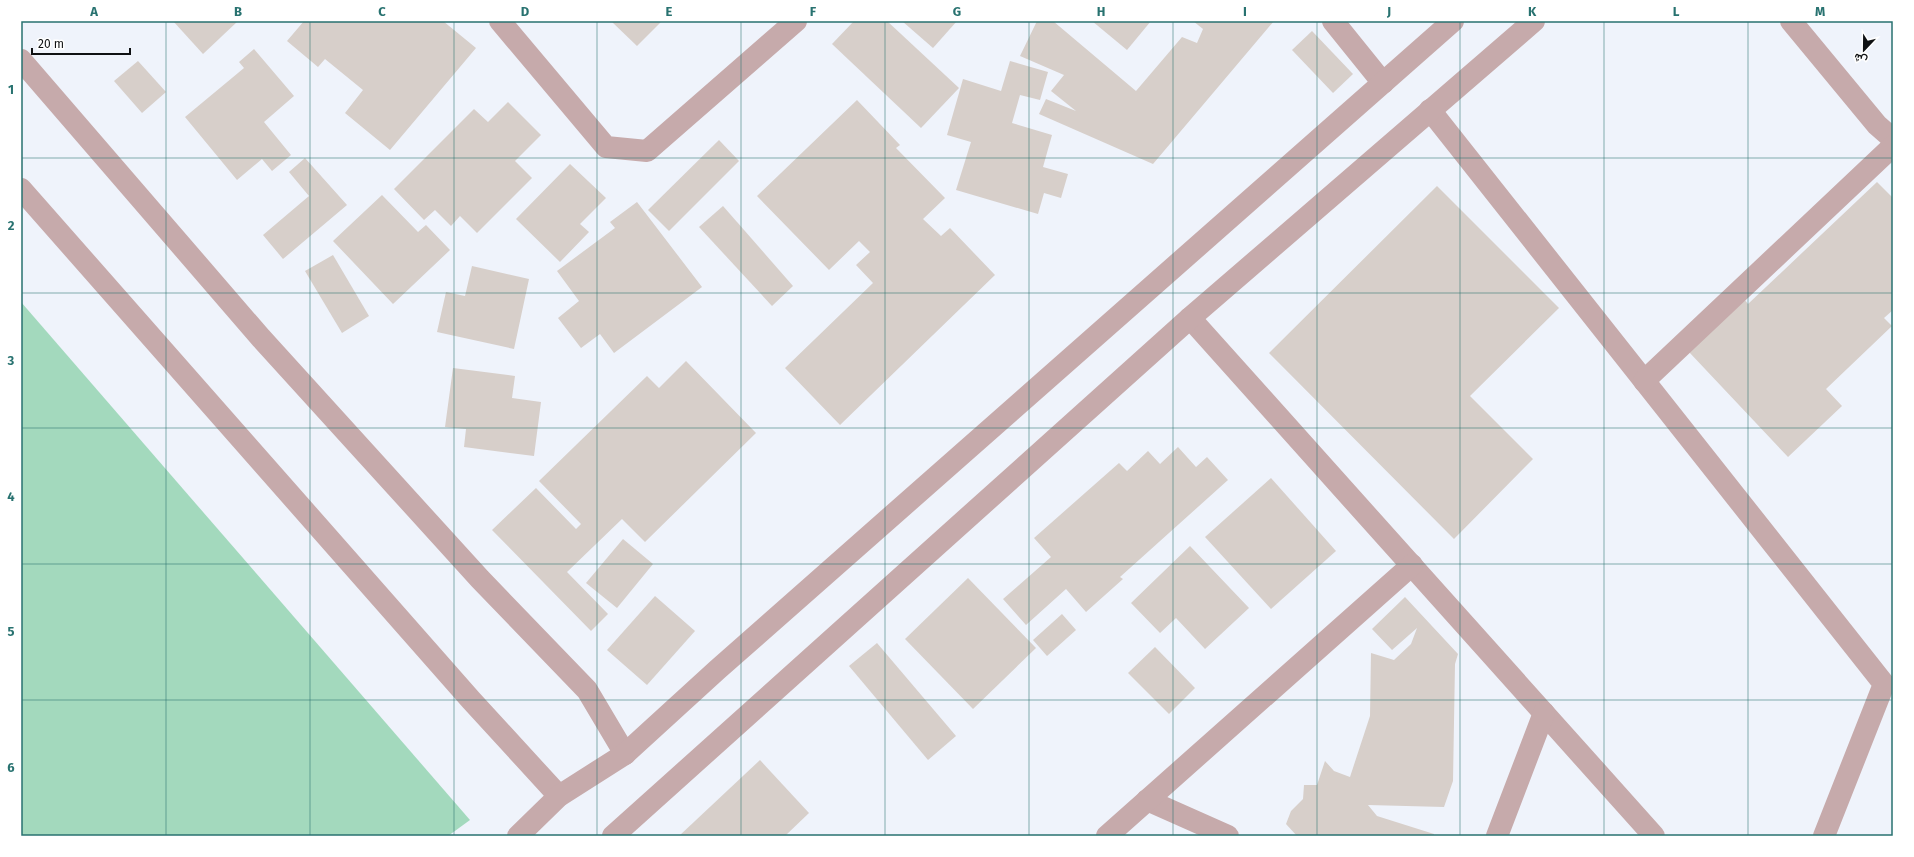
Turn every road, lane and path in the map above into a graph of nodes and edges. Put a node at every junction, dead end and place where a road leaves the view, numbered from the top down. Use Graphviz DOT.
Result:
graph roads {
  1 [pos="500,21"];
  2 [pos="796,21"];
  3 [pos="1332,21"];
  4 [pos="1453,21"];
  5 [pos="1534,21"];
  6 [pos="1791,21"];
  7 [pos="21,60"];
  8 [pos="1383,83"];
  9 [pos="1430,110"];
  10 [pos="1893,139"];
  11 [pos="1893,146"];
  12 [pos="21,189"];
  13 [pos="1190,318"];
  14 [pos="1644,381"];
  15 [pos="1412,565"];
  16 [pos="1544,713"];
  17 [pos="625,754"];
  18 [pos="559,796"];
  19 [pos="1147,800"];
  20 [pos="518,836"];
  21 [pos="613,836"];
  22 [pos="1107,836"];
  23 [pos="1228,836"];
  24 [pos="1497,836"];
  25 [pos="1654,836"];
  26 [pos="1824,836"];
  1 -- 2 [label="street"];
  3 -- 8 [label="street"];
  4 -- 8 [label="street"];
  5 -- 9 [label="street"];
  6 -- 10 [label="street"];
  7 -- 17 [label="street"];
  8 -- 17 [label="street"];
  9 -- 13 [label="street"];
  9 -- 14 [label="street"];
  11 -- 14 [label="street"];
  12 -- 18 [label="street"];
  13 -- 15 [label="street"];
  13 -- 21 [label="street"];
  14 -- 26 [label="street"];
  15 -- 16 [label="street"];
  15 -- 19 [label="street"];
  16 -- 24 [label="street"];
  16 -- 25 [label="street"];
  17 -- 18 [label="street"];
  18 -- 20 [label="street"];
  19 -- 22 [label="street"];
  19 -- 23 [label="street"];
}
